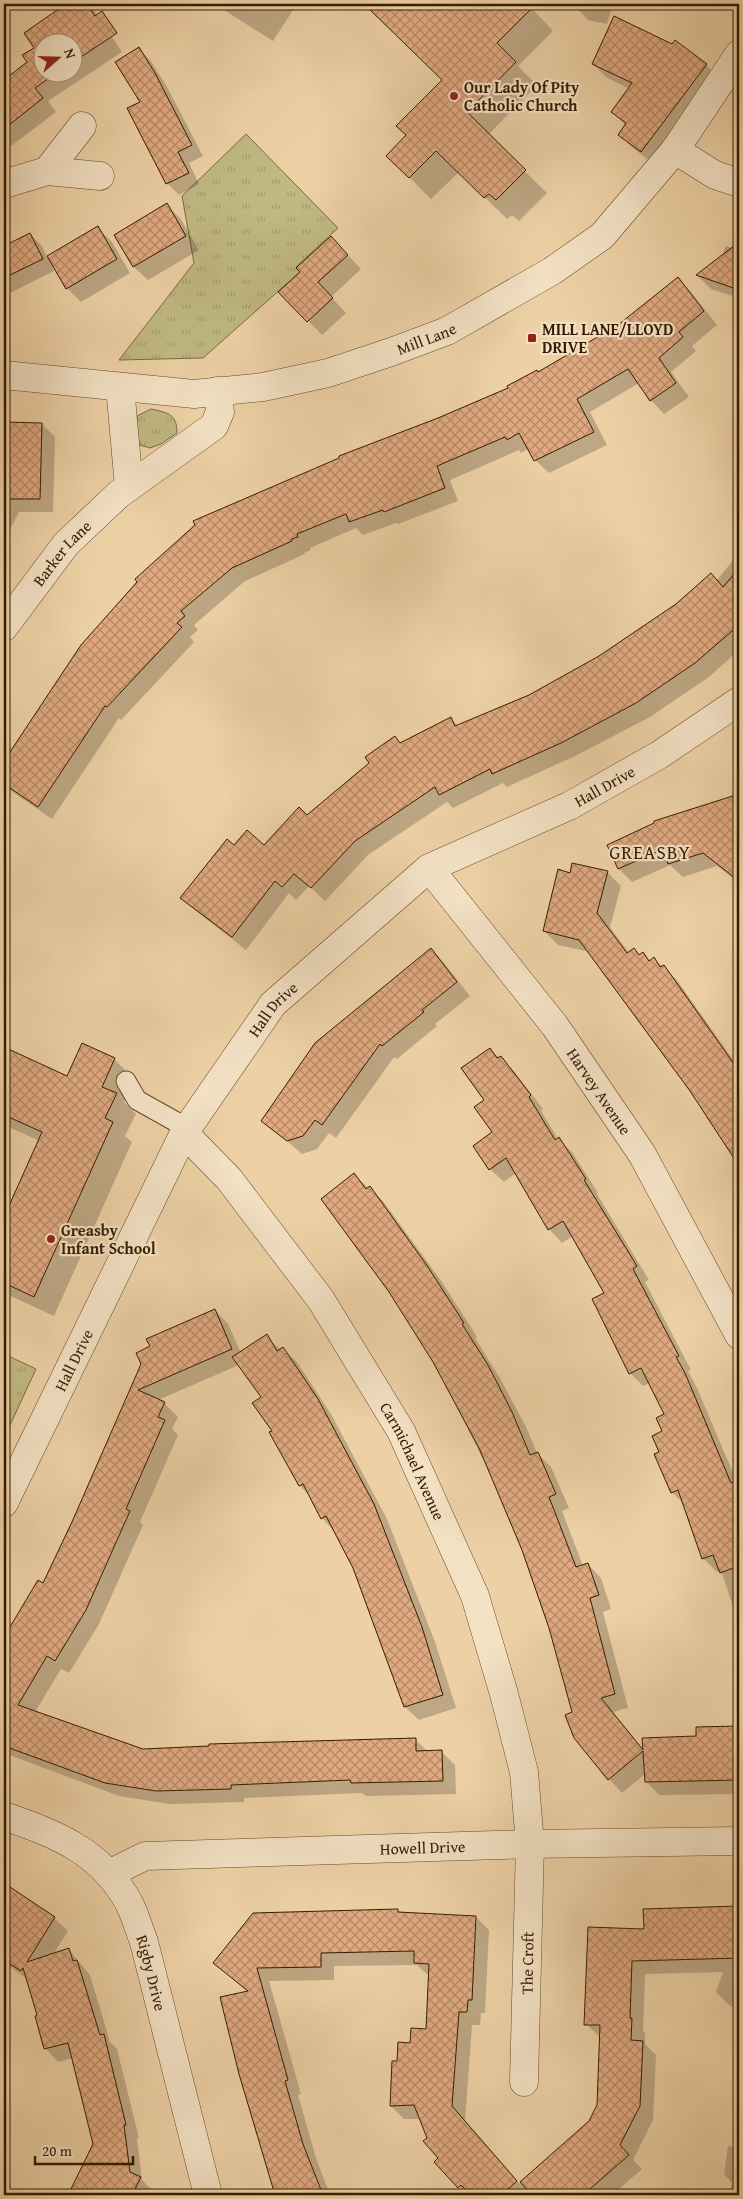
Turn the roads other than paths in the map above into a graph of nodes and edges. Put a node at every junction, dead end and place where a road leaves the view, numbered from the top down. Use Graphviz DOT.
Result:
graph roads {
  1 [pos="739,54"];
  2 [pos="82,126"];
  3 [pos="675,150"];
  4 [pos="47,171"];
  5 [pos="100,176"];
  6 [pos="739,183"];
  7 [pos="4,184"];
  8 [pos="4,375"];
  9 [pos="120,387"];
  10 [pos="218,391"];
  11 [pos="129,487"];
  12 [pos="4,627"];
  13 [pos="739,701"];
  14 [pos="429,868"];
  15 [pos="126,1081"];
  16 [pos="186,1130"];
  17 [pos="739,1335"];
  18 [pos="4,1503"];
  19 [pos="4,1816"];
  20 [pos="739,1840"];
  21 [pos="530,1844"];
  22 [pos="109,1874"];
  23 [pos="524,2082"];
  24 [pos="208,2195"];
  1 -- 3 [label="street, Mill Lane"];
  2 -- 4 [label="street"];
  3 -- 6 [label="street"];
  3 -- 10 [label="street, Mill Lane"];
  4 -- 5 [label="street"];
  4 -- 7 [label="street"];
  8 -- 9 [label="street, Mill Lane"];
  9 -- 10 [label="street, Mill Lane"];
  9 -- 11 [label="street"];
  10 -- 11 [label="street, Barker Lane"];
  11 -- 12 [label="street, Barker Lane"];
  13 -- 14 [label="street, Hall Drive"];
  14 -- 16 [label="street, Hall Drive"];
  14 -- 17 [label="street, Harvey Avenue"];
  15 -- 16 [label="lane"];
  16 -- 18 [label="street, Hall Drive"];
  16 -- 21 [label="street, Carmichael Avenue"];
  19 -- 22 [label="street, Rigby Drive"];
  20 -- 21 [label="street, Howell Drive"];
  21 -- 22 [label="street, Howell Drive"];
  21 -- 23 [label="street, The Croft"];
  22 -- 24 [label="street, Rigby Drive"];
}
